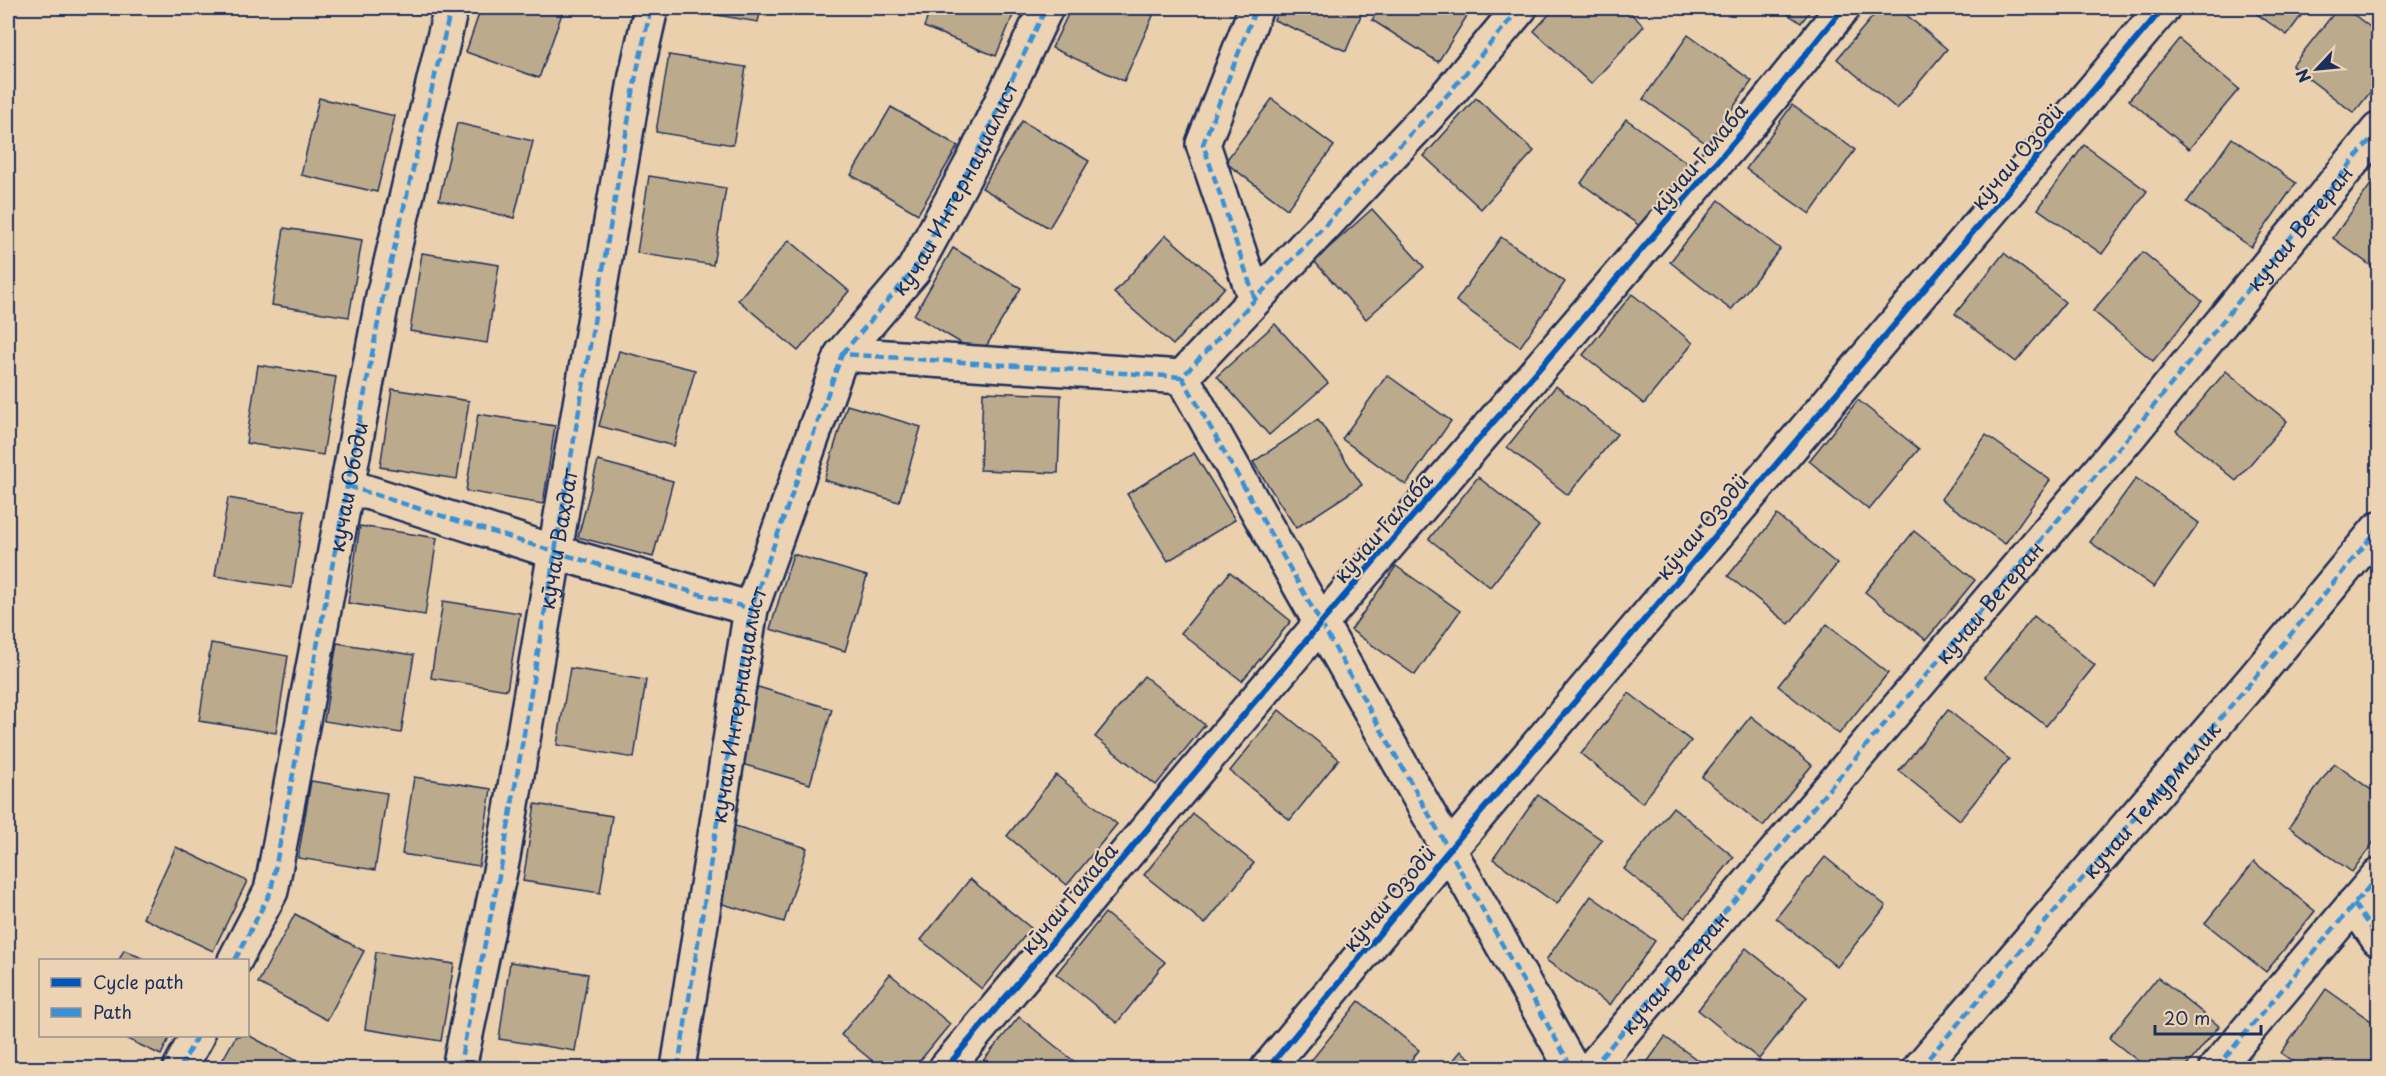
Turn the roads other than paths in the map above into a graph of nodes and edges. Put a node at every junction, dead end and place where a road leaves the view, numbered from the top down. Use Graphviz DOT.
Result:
graph roads {
  1 [pos="451,8"];
  2 [pos="651,8"];
  3 [pos="1046,8"];
  4 [pos="1256,8"];
  5 [pos="1520,8"];
  6 [pos="1843,8"];
  7 [pos="2163,8"];
  8 [pos="2379,130"];
  9 [pos="1256,298"];
  10 [pos="842,354"];
  11 [pos="1182,377"];
  12 [pos="348,486"];
  13 [pos="2379,529"];
  14 [pos="555,552"];
  15 [pos="751,609"];
  16 [pos="1321,624"];
  17 [pos="1449,850"];
  18 [pos="2379,876"];
  19 [pos="2354,904"];
  20 [pos="2379,939"];
  21 [pos="236,959"];
  22 [pos="196,1037"];
  23 [pos="180,1068"];
  24 [pos="459,1068"];
  25 [pos="678,1068"];
  26 [pos="946,1068"];
  27 [pos="1268,1068"];
  28 [pos="1572,1068"];
  29 [pos="1592,1068"];
  30 [pos="1920,1068"];
  31 [pos="2216,1068"];
  1 -- 12 [label="street, кучаи Ободи"];
  2 -- 14 [label="street, кӯчаи Ваҳдат"];
  3 -- 10 [label="street, кучаи Интернациалист"];
  4 -- 9 [label="street"];
  5 -- 9 [label="street"];
  6 -- 16 [label="street, кӯчаи Галаба"];
  7 -- 17 [label="street, кӯчаи Озодӣ"];
  8 -- 29 [label="street, кучаи Ветеран"];
  9 -- 11 [label="street"];
  10 -- 11 [label="street"];
  10 -- 15 [label="street, кучаи Интернациалист"];
  11 -- 16 [label="street"];
  12 -- 14 [label="street"];
  12 -- 21 [label="street, кучаи Ободи"];
  13 -- 30 [label="street, кучаи Темурмалик"];
  14 -- 15 [label="street"];
  14 -- 24 [label="street, кӯчаи Ваҳдат"];
  15 -- 25 [label="street, кучаи Интернациалист"];
  16 -- 17 [label="street"];
  16 -- 26 [label="street, кӯчаи Галаба"];
  17 -- 27 [label="street, кӯчаи Озодӣ"];
  17 -- 28 [label="street"];
  18 -- 19 [label="street"];
  19 -- 20 [label="street"];
  19 -- 31 [label="street"];
  22 -- 23 [label="street"];
}
